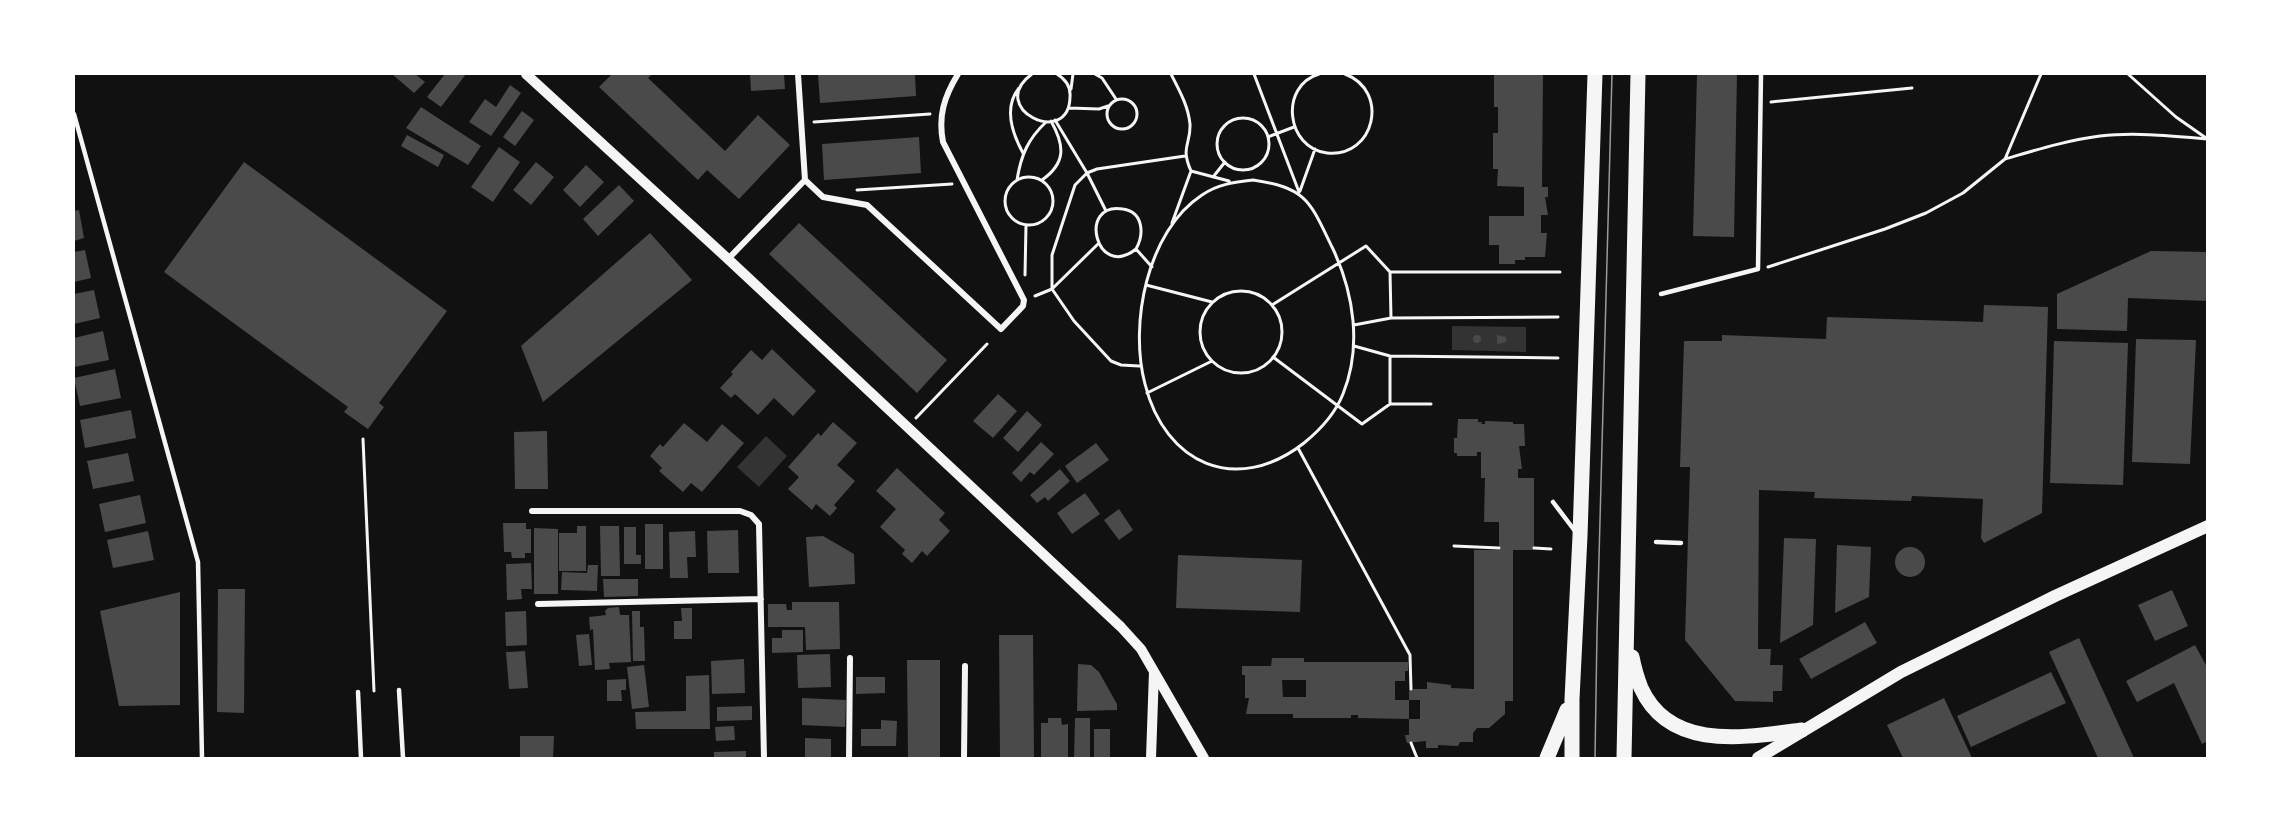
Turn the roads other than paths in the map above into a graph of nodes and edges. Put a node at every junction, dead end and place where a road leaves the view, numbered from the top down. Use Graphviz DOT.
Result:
graph roads {
  1 [pos="526,74"];
  2 [pos="798,74"];
  3 [pos="958,74"];
  4 [pos="1595,74"];
  5 [pos="1638,74"];
  6 [pos="1761,74"];
  7 [pos="74,114"];
  8 [pos="805,180"];
  9 [pos="728,259"];
  10 [pos="1661,294"];
  11 [pos="1554,502"];
  12 [pos="532,511"];
  13 [pos="2208,526"];
  14 [pos="1580,536"];
  15 [pos="1656,543"];
  16 [pos="1681,543"];
  17 [pos="761,599"];
  18 [pos="538,604"];
  19 [pos="1627,640"];
  20 [pos="850,658"];
  21 [pos="965,666"];
  22 [pos="1154,671"];
  23 [pos="399,690"];
  24 [pos="358,692"];
  25 [pos="1572,699"];
  26 [pos="1802,730"];
  27 [pos="202,759"];
  28 [pos="361,759"];
  29 [pos="403,759"];
  30 [pos="764,759"];
  31 [pos="849,759"];
  32 [pos="964,759"];
  33 [pos="1151,759"];
  34 [pos="1204,759"];
  35 [pos="1547,759"];
  36 [pos="1572,759"];
  37 [pos="1624,759"];
  38 [pos="1758,759"];
  1 -- 9 [label="street"];
  2 -- 8 [label="street"];
  3 -- 8 [label="street"];
  4 -- 14 [label="main road"];
  5 -- 19 [label="main road"];
  6 -- 10 [label="lane"];
  7 -- 27 [label="lane"];
  8 -- 9 [label="street"];
  9 -- 22 [label="street"];
  11 -- 14 [label="lane"];
  12 -- 17 [label="street"];
  13 -- 26 [label="main road"];
  14 -- 25 [label="main road"];
  15 -- 16 [label="lane"];
  17 -- 18 [label="street"];
  17 -- 30 [label="street"];
  19 -- 26 [label="main road"];
  19 -- 37 [label="main road"];
  20 -- 31 [label="street"];
  21 -- 32 [label="street"];
  22 -- 33 [label="street"];
  22 -- 34 [label="street"];
  23 -- 29 [label="lane"];
  24 -- 28 [label="lane"];
  25 -- 35 [label="main road"];
  25 -- 36 [label="main road"];
  26 -- 38 [label="main road"];
}
